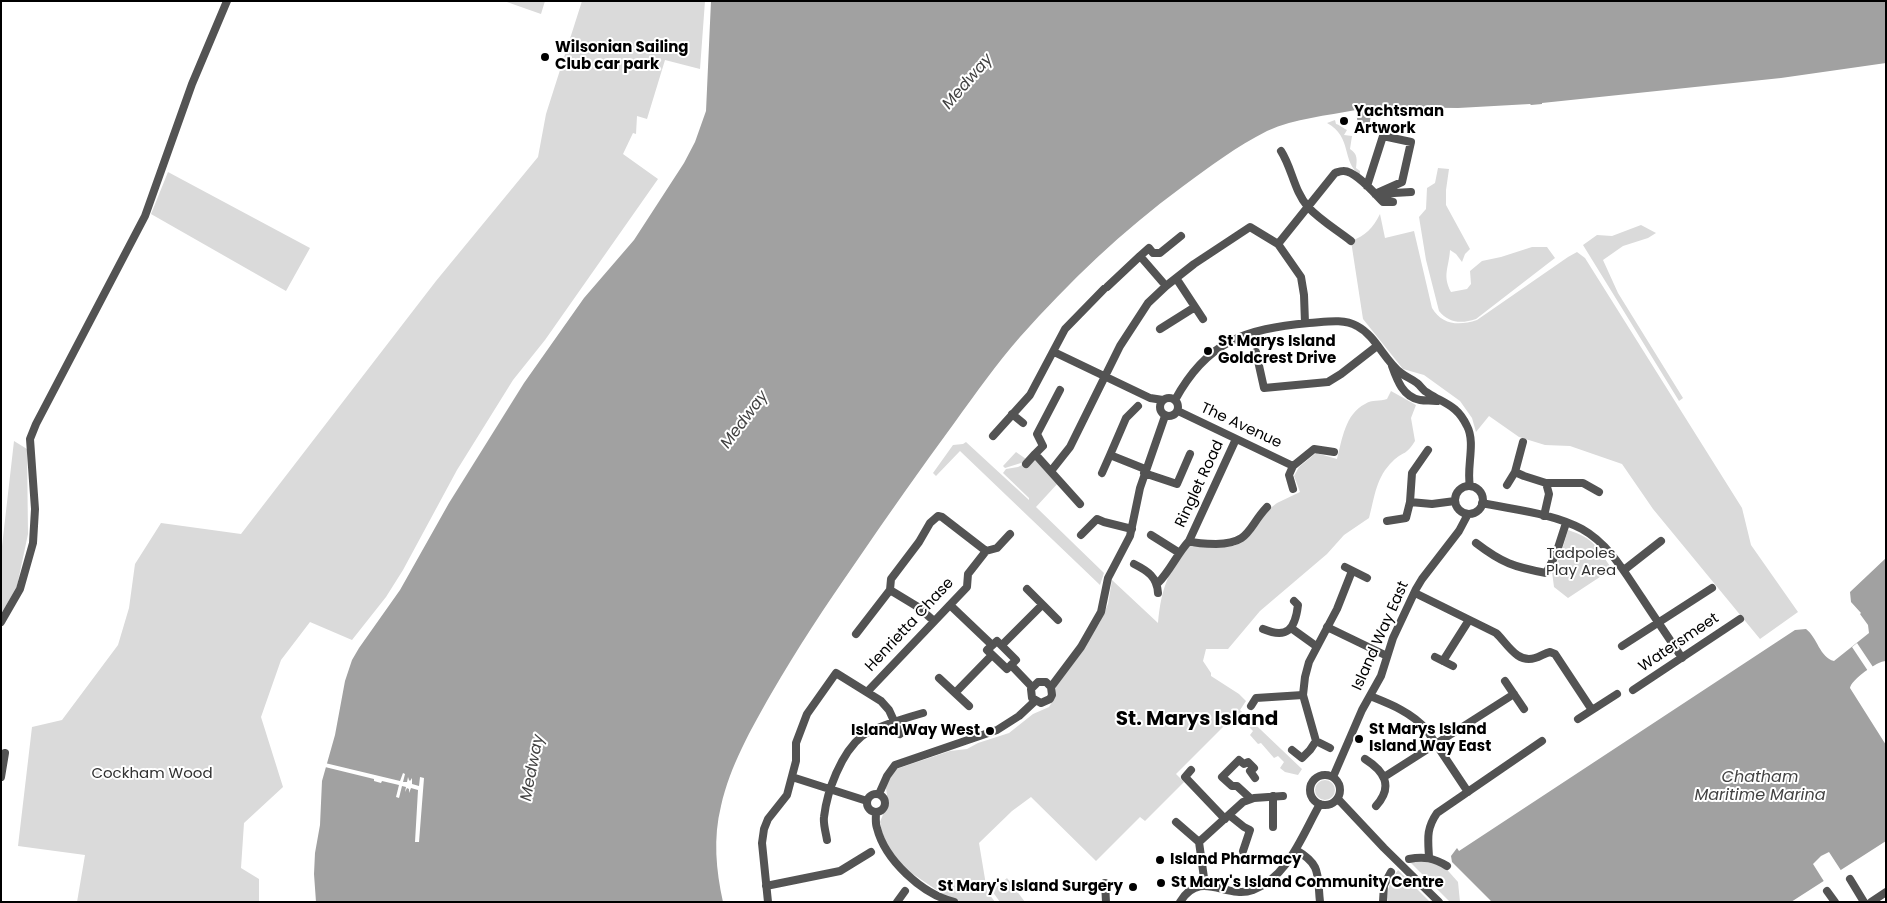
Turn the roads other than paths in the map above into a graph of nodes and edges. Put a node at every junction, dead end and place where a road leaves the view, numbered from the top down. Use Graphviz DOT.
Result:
graph roads {
  1 [pos="227,1"];
  2 [pos="1281,151"];
  3 [pos="1368,186"];
  4 [pos="1411,192"];
  5 [pos="1376,196"];
  6 [pos="1393,202"];
  7 [pos="1308,206"];
  8 [pos="1180,236"];
  9 [pos="1350,241"];
  10 [pos="1278,244"];
  11 [pos="1140,256"];
  12 [pos="1176,278"];
  13 [pos="1166,286"];
  14 [pos="1195,306"];
  15 [pos="1203,319"];
  16 [pos="1305,323"];
  17 [pos="1160,329"];
  18 [pos="1377,346"];
  19 [pos="1054,352"];
  20 [pos="1256,352"];
  21 [pos="1392,365"];
  22 [pos="1105,377"];
  23 [pos="1060,390"];
  24 [pos="1176,400"];
  25 [pos="1441,401"];
  26 [pos="1162,404"];
  27 [pos="1138,406"];
  28 [pos="1178,411"];
  29 [pos="1012,414"];
  30 [pos="1166,416"];
  31 [pos="1023,423"];
  32 [pos="993,436"];
  33 [pos="1236,439"];
  34 [pos="1522,442"];
  35 [pos="1428,450"];
  36 [pos="1334,452"];
  37 [pos="1035,454"];
  38 [pos="1190,454"];
  39 [pos="1110,455"];
  40 [pos="1026,464"];
  41 [pos="1293,466"];
  42 [pos="1051,471"];
  43 [pos="1145,471"];
  44 [pos="1515,472"];
  45 [pos="1102,474"];
  46 [pos="1546,483"];
  47 [pos="1470,486"];
  48 [pos="1507,486"];
  49 [pos="1293,489"];
  50 [pos="1599,492"];
  51 [pos="1455,501"];
  52 [pos="1410,502"];
  53 [pos="1482,503"];
  54 [pos="1080,504"];
  55 [pos="1266,507"];
  56 [pos="1468,514"];
  57 [pos="1544,516"];
  58 [pos="1387,521"];
  59 [pos="1566,523"];
  60 [pos="1132,529"];
  61 [pos="1010,534"];
  62 [pos="1081,535"];
  63 [pos="1151,535"];
  64 [pos="1189,541"];
  65 [pos="1661,541"];
  66 [pos="1476,543"];
  67 [pos="986,551"];
  68 [pos="1178,552"];
  69 [pos="1134,564"];
  70 [pos="1624,570"];
  71 [pos="1367,578"];
  72 [pos="1158,583"];
  73 [pos="1712,588"];
  74 [pos="1027,589"];
  75 [pos="890,590"];
  76 [pos="1158,593"];
  77 [pos="1414,593"];
  78 [pos="1294,601"];
  79 [pos="950,605"];
  80 [pos="1042,605"];
  81 [pos="1740,619"];
  82 [pos="1058,620"];
  83 [pos="1468,620"];
  84 [pos="934,621"];
  85 [pos="1,622"];
  86 [pos="1658,622"];
  87 [pos="1327,627"];
  88 [pos="1291,628"];
  89 [pos="1263,629"];
  90 [pos="856,634"];
  91 [pos="992,645"];
  92 [pos="1002,645"];
  93 [pos="1316,646"];
  94 [pos="1622,646"];
  95 [pos="992,655"];
  96 [pos="1387,656"];
  97 [pos="1682,658"];
  98 [pos="1011,665"];
  99 [pos="1453,666"];
  100 [pos="939,678"];
  101 [pos="1505,681"];
  102 [pos="1032,687"];
  103 [pos="1051,687"];
  104 [pos="1633,690"];
  105 [pos="867,692"];
  106 [pos="955,693"];
  107 [pos="1514,694"];
  108 [pos="1617,694"];
  109 [pos="1303,695"];
  110 [pos="1370,696"];
  111 [pos="1035,701"];
  112 [pos="969,706"];
  113 [pos="1251,706"];
  114 [pos="1524,709"];
  115 [pos="1592,710"];
  116 [pos="923,713"];
  117 [pos="1578,719"];
  118 [pos="894,722"];
  119 [pos="900,734"];
  120 [pos="1316,741"];
  121 [pos="1542,741"];
  122 [pos="1437,744"];
  123 [pos="1330,748"];
  124 [pos="1292,750"];
  125 [pos="5,753"];
  126 [pos="1365,759"];
  127 [pos="1191,770"];
  128 [pos="1,777"];
  129 [pos="792,777"];
  130 [pos="1333,777"];
  131 [pos="1384,777"];
  132 [pos="1255,778"];
  133 [pos="831,789"];
  134 [pos="1468,792"];
  135 [pos="879,794"];
  136 [pos="1273,796"];
  137 [pos="1283,796"];
  138 [pos="1250,798"];
  139 [pos="1338,799"];
  140 [pos="867,801"];
  141 [pos="1320,804"];
  142 [pos="1376,806"];
  143 [pos="876,812"];
  144 [pos="1227,817"];
  145 [pos="1176,822"];
  146 [pos="1273,827"];
  147 [pos="827,840"];
  148 [pos="1199,842"];
  149 [pos="1296,850"];
  150 [pos="871,852"];
  151 [pos="1242,852"];
  152 [pos="1428,857"];
  153 [pos="1409,859"];
  154 [pos="1447,866"];
  155 [pos="1391,872"];
  156 [pos="1850,879"];
  157 [pos="1105,883"];
  158 [pos="1205,885"];
  159 [pos="766,886"];
  160 [pos="905,891"];
  161 [pos="1827,891"];
  162 [pos="1886,892"];
  163 [pos="933,893"];
  164 [pos="768,902"];
  165 [pos="897,902"];
  166 [pos="940,902"];
  167 [pos="954,902"];
  168 [pos="1106,902"];
  169 [pos="1180,902"];
  170 [pos="1320,902"];
  171 [pos="1383,902"];
  172 [pos="1439,902"];
  173 [pos="1835,902"];
  174 [pos="1864,902"];
  175 [pos="1871,902"];
  1 -- 85 [label="street"];
  2 -- 7 [label="street"];
  3 -- 5 [label="street"];
  3 -- 5 [label="street"];
  3 -- 7 [label="street"];
  4 -- 5 [label="street"];
  5 -- 6 [label="street"];
  7 -- 9 [label="street"];
  7 -- 10 [label="street"];
  8 -- 11 [label="street"];
  10 -- 12 [label="street"];
  10 -- 16 [label="street"];
  11 -- 13 [label="street"];
  11 -- 19 [label="street"];
  12 -- 13 [label="street"];
  12 -- 14 [label="street"];
  13 -- 22 [label="street"];
  14 -- 15 [label="street"];
  14 -- 17 [label="street"];
  16 -- 18 [label="street"];
  16 -- 24 [label="street"];
  18 -- 20 [label="street"];
  18 -- 21 [label="street"];
  19 -- 22 [label="street"];
  19 -- 29 [label="street"];
  21 -- 25 [label="street"];
  21 -- 25 [label="street"];
  22 -- 26 [label="street"];
  22 -- 42 [label="street"];
  23 -- 37 [label="street"];
  24 -- 26 [label="street"];
  24 -- 28 [label="street"];
  25 -- 47 [label="street"];
  26 -- 30 [label="street"];
  27 -- 39 [label="street"];
  28 -- 30 [label="street"];
  28 -- 33 [label="street, The Avenue"];
  29 -- 31 [label="street"];
  29 -- 32 [label="street"];
  30 -- 43 [label="street"];
  33 -- 41 [label="street, The Avenue"];
  33 -- 64 [label="street, Ringlet Road"];
  34 -- 44 [label="street"];
  35 -- 52 [label="street"];
  36 -- 41 [label="street, The Avenue"];
  37 -- 40 [label="street"];
  37 -- 42 [label="street"];
  38 -- 43 [label="street"];
  39 -- 43 [label="street"];
  39 -- 45 [label="street"];
  41 -- 49 [label="street, The Avenue"];
  42 -- 54 [label="street"];
  43 -- 60 [label="street"];
  44 -- 46 [label="street"];
  44 -- 48 [label="street"];
  46 -- 50 [label="street"];
  46 -- 57 [label="street"];
  47 -- 51 [label="street"];
  47 -- 53 [label="street"];
  51 -- 52 [label="street"];
  51 -- 56 [label="street"];
  52 -- 58 [label="street"];
  53 -- 56 [label="street, Island Way East"];
  53 -- 57 [label="street"];
  55 -- 64 [label="street, Ringlet Road"];
  56 -- 77 [label="street, Island Way East"];
  57 -- 59 [label="street"];
  59 -- 66 [label="street"];
  59 -- 70 [label="street"];
  60 -- 62 [label="street"];
  60 -- 103 [label="street"];
  61 -- 67 [label="street, Henrietta Chase"];
  63 -- 68 [label="street, Ringlet Road"];
  64 -- 68 [label="street, Ringlet Road"];
  65 -- 70 [label="street"];
  67 -- 75 [label="street"];
  67 -- 79 [label="street, Henrietta Chase"];
  68 -- 72 [label="street, Ringlet Road"];
  69 -- 72 [label="street"];
  70 -- 86 [label="street"];
  71 -- 87 [label="street"];
  72 -- 76 [label="street"];
  73 -- 86 [label="street"];
  74 -- 80 [label="street"];
  75 -- 84 [label="street"];
  75 -- 90 [label="street"];
  77 -- 83 [label="street"];
  77 -- 96 [label="street, Island Way East"];
  78 -- 88 [label="street"];
  79 -- 84 [label="street, Henrietta Chase"];
  79 -- 91 [label="street"];
  80 -- 82 [label="street"];
  80 -- 92 [label="street"];
  81 -- 97 [label="street, Watersmeet"];
  83 -- 99 [label="street"];
  83 -- 115 [label="street"];
  84 -- 105 [label="street, Henrietta Chase"];
  86 -- 94 [label="street"];
  86 -- 97 [label="street"];
  87 -- 93 [label="street"];
  87 -- 96 [label="street"];
  88 -- 89 [label="street"];
  88 -- 93 [label="street"];
  91 -- 92 [label="street"];
  91 -- 95 [label="street"];
  92 -- 98 [label="street"];
  93 -- 109 [label="street"];
  95 -- 98 [label="street"];
  95 -- 106 [label="street"];
  96 -- 110 [label="street, Island Way East"];
  97 -- 104 [label="street, Watersmeet"];
  98 -- 102 [label="street"];
  100 -- 106 [label="street"];
  101 -- 107 [label="street"];
  102 -- 103 [label="street"];
  102 -- 111 [label="street"];
  103 -- 111 [label="street"];
  105 -- 118 [label="street"];
  105 -- 129 [label="street"];
  106 -- 112 [label="street"];
  107 -- 114 [label="street"];
  107 -- 122 [label="street"];
  108 -- 115 [label="street"];
  109 -- 113 [label="street"];
  109 -- 120 [label="street"];
  110 -- 122 [label="street"];
  110 -- 130 [label="street, Island Way East"];
  111 -- 135 [label="street"];
  115 -- 117 [label="street"];
  116 -- 118 [label="street"];
  118 -- 119 [label="street"];
  118 -- 133 [label="street"];
  120 -- 123 [label="street"];
  120 -- 124 [label="street"];
  121 -- 134 [label="street"];
  122 -- 131 [label="street"];
  122 -- 134 [label="street"];
  125 -- 128 [label="street"];
  126 -- 131 [label="street"];
  127 -- 144 [label="street"];
  129 -- 133 [label="street"];
  129 -- 159 [label="street"];
  130 -- 139 [label="street"];
  130 -- 141 [label="street"];
  131 -- 142 [label="street"];
  132 -- 138 [label="street"];
  133 -- 140 [label="street"];
  133 -- 147 [label="street"];
  134 -- 152 [label="street"];
  135 -- 140 [label="street"];
  135 -- 143 [label="street"];
  136 -- 137 [label="street"];
  136 -- 138 [label="street"];
  136 -- 146 [label="street"];
  138 -- 144 [label="street"];
  139 -- 141 [label="street"];
  139 -- 172 [label="street"];
  140 -- 143 [label="street"];
  141 -- 149 [label="street"];
  143 -- 163 [label="street"];
  144 -- 148 [label="street"];
  144 -- 151 [label="street"];
  145 -- 148 [label="street"];
  148 -- 158 [label="street"];
  149 -- 158 [label="street"];
  149 -- 170 [label="street"];
  150 -- 159 [label="street"];
  152 -- 153 [label="street"];
  152 -- 154 [label="street"];
  155 -- 171 [label="street"];
  156 -- 174 [label="street"];
  157 -- 168 [label="street"];
  158 -- 169 [label="street"];
  159 -- 164 [label="street"];
  160 -- 165 [label="street"];
  161 -- 173 [label="street"];
  162 -- 175 [label="street"];
  163 -- 166 [label="street"];
  163 -- 167 [label="street"];
}
